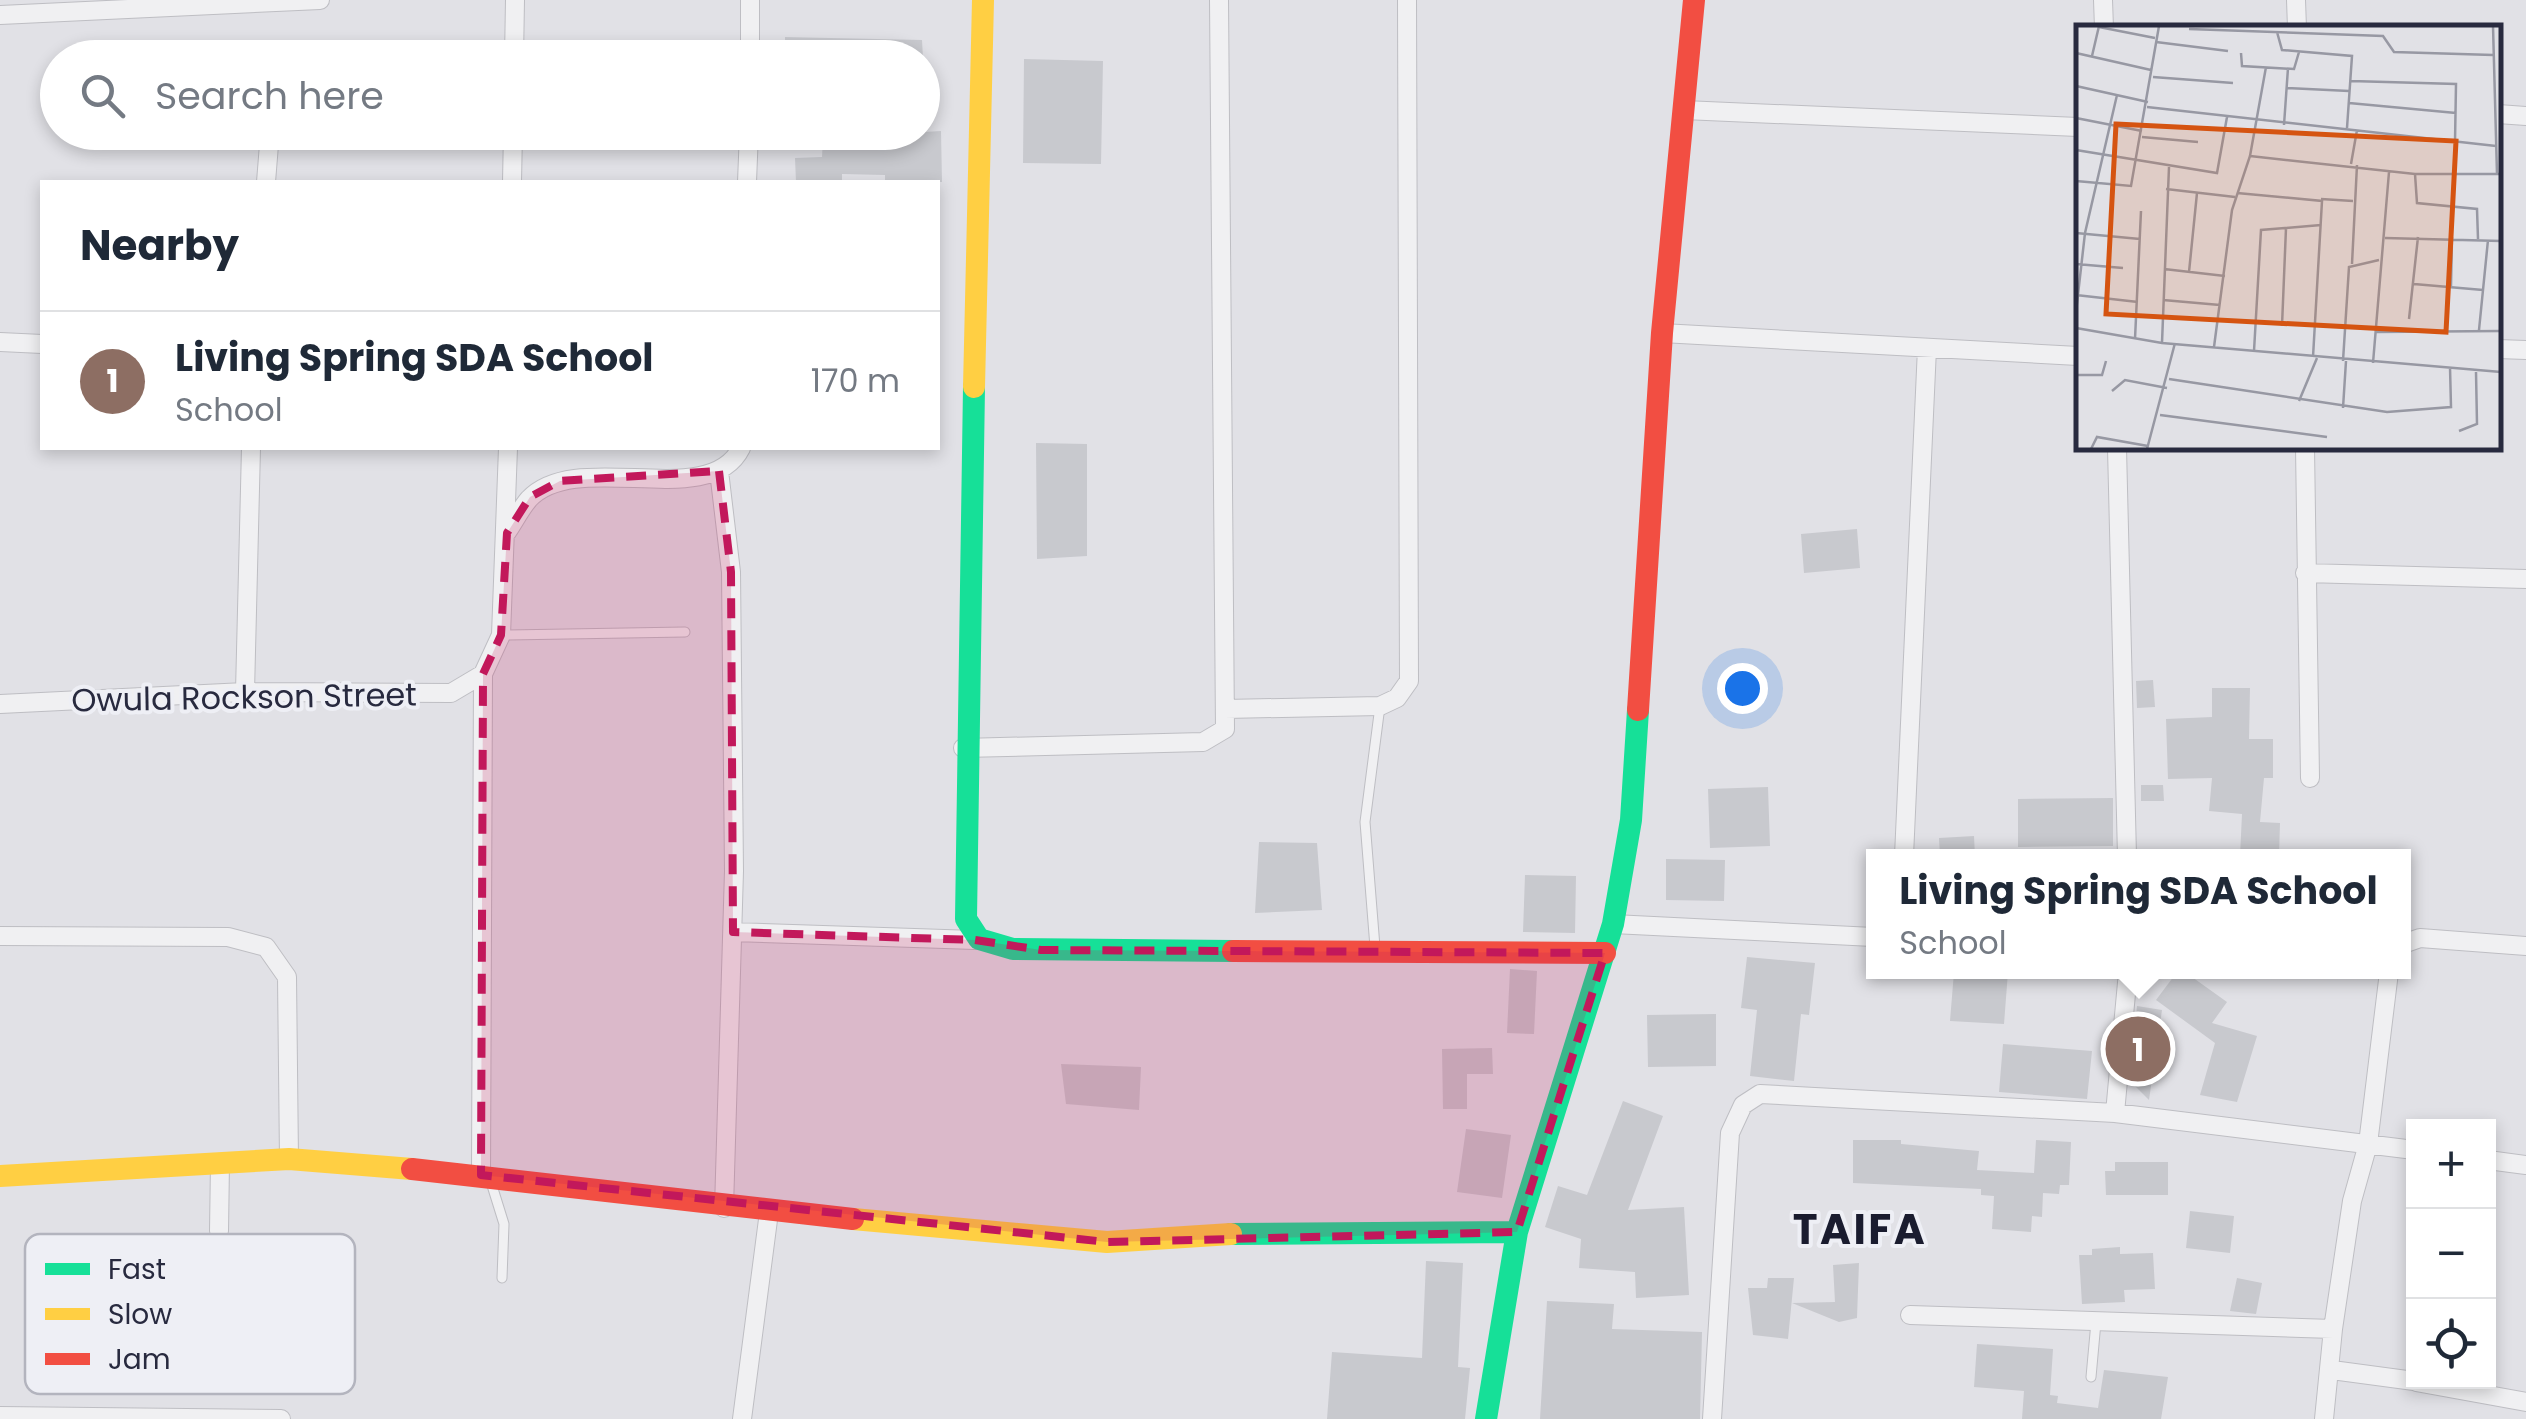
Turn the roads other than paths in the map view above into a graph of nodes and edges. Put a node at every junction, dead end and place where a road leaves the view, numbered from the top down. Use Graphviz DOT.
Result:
graph roads {
  1 [pos="320,0"];
  2 [pos="515,0"];
  3 [pos="750,0"];
  4 [pos="983,0"];
  5 [pos="1220,0"];
  6 [pos="1407,0"];
  7 [pos="1694,0"];
  8 [pos="2103,0"];
  9 [pos="2296,0"];
  10 [pos="0,15"];
  11 [pos="2104,25"];
  12 [pos="2297,25"];
  13 [pos="514,40"];
  14 [pos="750,40"];
  15 [pos="1684,110"];
  16 [pos="2501,114"];
  17 [pos="2526,116"];
  18 [pos="2076,127"];
  19 [pos="269,150"];
  20 [pos="513,150"];
  21 [pos="748,150"];
  22 [pos="266,180"];
  23 [pos="512,180"];
  24 [pos="748,180"];
  25 [pos="1662,333"];
  26 [pos="0,342"];
  27 [pos="40,344"];
  28 [pos="1927,348"];
  29 [pos="2501,349"];
  30 [pos="2526,350"];
  31 [pos="2076,356"];
  32 [pos="251,450"];
  33 [pos="508,450"];
  34 [pos="2117,450"];
  35 [pos="2305,450"];
  36 [pos="731,461"];
  37 [pos="507,532"];
  38 [pos="2305,574"];
  39 [pos="2526,578"];
  40 [pos="686,632"];
  41 [pos="501,636"];
  42 [pos="482,674"];
  43 [pos="245,692"];
  44 [pos="0,704"];
  45 [pos="1380,706"];
  46 [pos="1225,709"];
  47 [pos="963,748"];
  48 [pos="2310,778"];
  49 [pos="1904,849"];
  50 [pos="2127,849"];
  51 [pos="1613,924"];
  52 [pos="733,932"];
  53 [pos="0,936"];
  54 [pos="1866,937"];
  55 [pos="975,940"];
  56 [pos="2411,941"];
  57 [pos="2526,946"];
  58 [pos="1376,952"];
  59 [pos="1605,953"];
  60 [pos="2127,979"];
  61 [pos="2388,979"];
  62 [pos="2116,1114"];
  63 [pos="2368,1144"];
  64 [pos="2406,1149"];
  65 [pos="289,1159"];
  66 [pos="2496,1161"];
  67 [pos="220,1163"];
  68 [pos="2526,1165"];
  69 [pos="0,1176"];
  70 [pos="486,1176"];
  71 [pos="724,1208"];
  72 [pos="769,1212"];
  73 [pos="219,1231"];
  74 [pos="1517,1232"];
  75 [pos="502,1278"];
  76 [pos="1910,1314"];
  77 [pos="2096,1322"];
  78 [pos="2333,1330"];
  79 [pos="2332,1370"];
  80 [pos="2091,1377"];
  81 [pos="2406,1380"];
  82 [pos="2457,1389"];
  83 [pos="2526,1402"];
  84 [pos="4,1417"];
  85 [pos="281,1419"];
  86 [pos="742,1419"];
  87 [pos="1486,1419"];
  88 [pos="1712,1419"];
  89 [pos="2324,1419"];
  1 -- 10 [label="street"];
  2 -- 13 [label="street"];
  3 -- 14 [label="street"];
  4 -- 47 [label="street"];
  5 -- 46 [label="street"];
  6 -- 45 [label="street"];
  7 -- 15 [label="street"];
  8 -- 11 [label="street"];
  9 -- 12 [label="street"];
  15 -- 18 [label="street"];
  15 -- 25 [label="street"];
  16 -- 17 [label="street"];
  19 -- 22 [label="street"];
  20 -- 23 [label="street"];
  21 -- 24 [label="street"];
  25 -- 28 [label="street"];
  25 -- 51 [label="street"];
  26 -- 27 [label="street"];
  28 -- 31 [label="street"];
  28 -- 49 [label="street"];
  29 -- 30 [label="street"];
  32 -- 43 [label="street"];
  33 -- 37 [label="street"];
  34 -- 50 [label="street"];
  35 -- 38 [label="street"];
  36 -- 37 [label="street"];
  36 -- 52 [label="street"];
  37 -- 41 [label="street"];
  38 -- 39 [label="street"];
  38 -- 48 [label="street"];
  40 -- 41 [label="lane"];
  41 -- 42 [label="street"];
  42 -- 43 [label="street, Owula Rockson Street"];
  42 -- 70 [label="street"];
  43 -- 44 [label="street, Owula Rockson Street"];
  45 -- 46 [label="street"];
  45 -- 58 [label="lane"];
  46 -- 47 [label="street"];
  47 -- 55 [label="street"];
  51 -- 54 [label="street"];
  51 -- 59 [label="street"];
  52 -- 55 [label="street"];
  52 -- 71 [label="street"];
  53 -- 65 [label="street"];
  55 -- 58 [label="street"];
  56 -- 57 [label="street"];
  58 -- 59 [label="street"];
  59 -- 74 [label="street"];
  60 -- 62 [label="street"];
  61 -- 63 [label="street"];
  62 -- 63 [label="street"];
  62 -- 88 [label="street"];
  63 -- 64 [label="street"];
  63 -- 78 [label="street"];
  65 -- 67 [label="street"];
  65 -- 70 [label="street"];
  66 -- 68 [label="street"];
  67 -- 69 [label="street"];
  67 -- 73 [label="street"];
  70 -- 71 [label="street"];
  70 -- 75 [label="lane"];
  71 -- 72 [label="street"];
  72 -- 74 [label="street"];
  72 -- 86 [label="street"];
  74 -- 87 [label="street"];
  76 -- 77 [label="street"];
  77 -- 78 [label="street"];
  77 -- 80 [label="lane"];
  78 -- 79 [label="street"];
  79 -- 81 [label="street"];
  79 -- 89 [label="street"];
  82 -- 83 [label="street"];
  84 -- 85 [label="street"];
}
